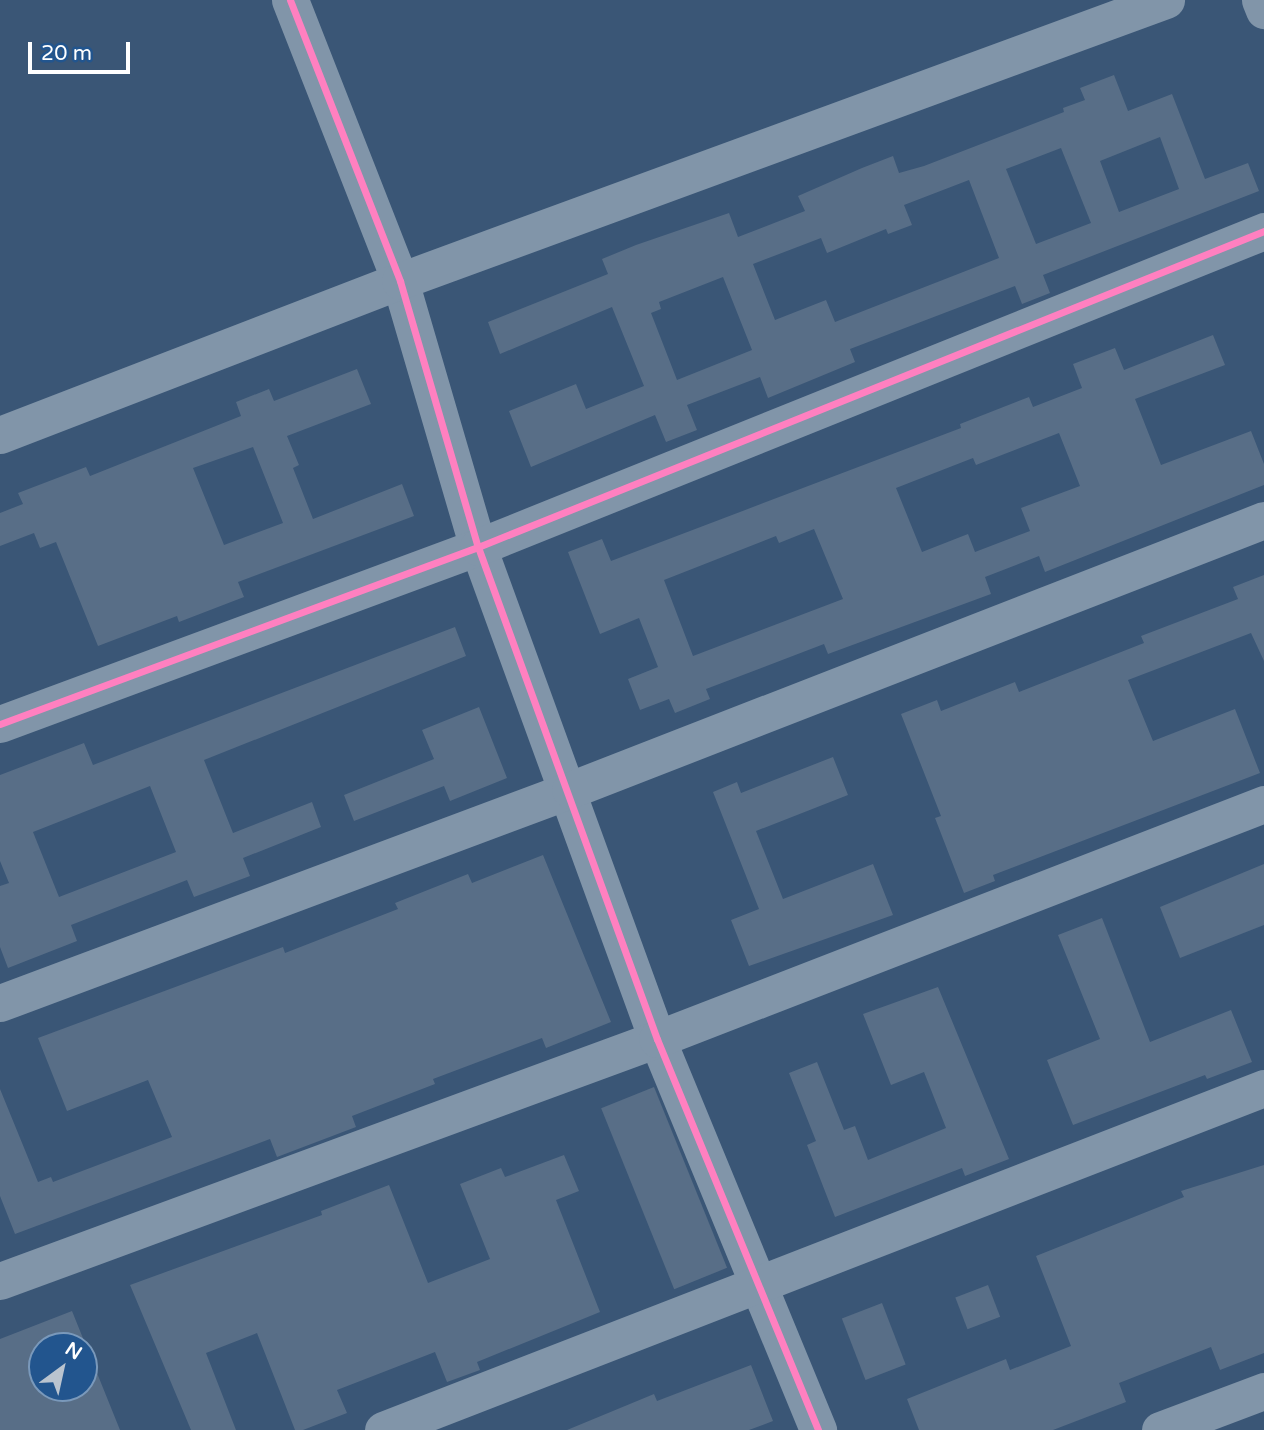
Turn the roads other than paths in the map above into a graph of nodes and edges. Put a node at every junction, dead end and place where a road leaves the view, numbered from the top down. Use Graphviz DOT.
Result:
graph roads {
  1 [pos="1166,0"];
  2 [pos="1260,0"];
  3 [pos="296,2"];
  4 [pos="1264,10"];
  5 [pos="1264,231"];
  6 [pos="400,282"];
  7 [pos="0,435"];
  8 [pos="1264,520"];
  9 [pos="478,547"];
  10 [pos="0,724"];
  11 [pos="570,790"];
  12 [pos="1264,804"];
  13 [pos="0,1003"];
  14 [pos="657,1039"];
  15 [pos="1264,1088"];
  16 [pos="0,1281"];
  17 [pos="760,1286"];
  18 [pos="1264,1391"];
  19 [pos="1228,1418"];
  20 [pos="383,1430"];
  21 [pos="818,1430"];
  22 [pos="1160,1430"];
  1 -- 6 [label="street"];
  2 -- 4 [label="street"];
  3 -- 6 [label="street"];
  5 -- 9 [label="street"];
  6 -- 7 [label="street"];
  6 -- 9 [label="street"];
  8 -- 11 [label="street"];
  9 -- 10 [label="street"];
  9 -- 11 [label="street"];
  11 -- 13 [label="street"];
  11 -- 14 [label="street"];
  12 -- 14 [label="street"];
  14 -- 16 [label="street"];
  14 -- 17 [label="street"];
  15 -- 17 [label="street"];
  17 -- 20 [label="street"];
  17 -- 21 [label="street"];
  18 -- 19 [label="street"];
  19 -- 22 [label="street"];
}
